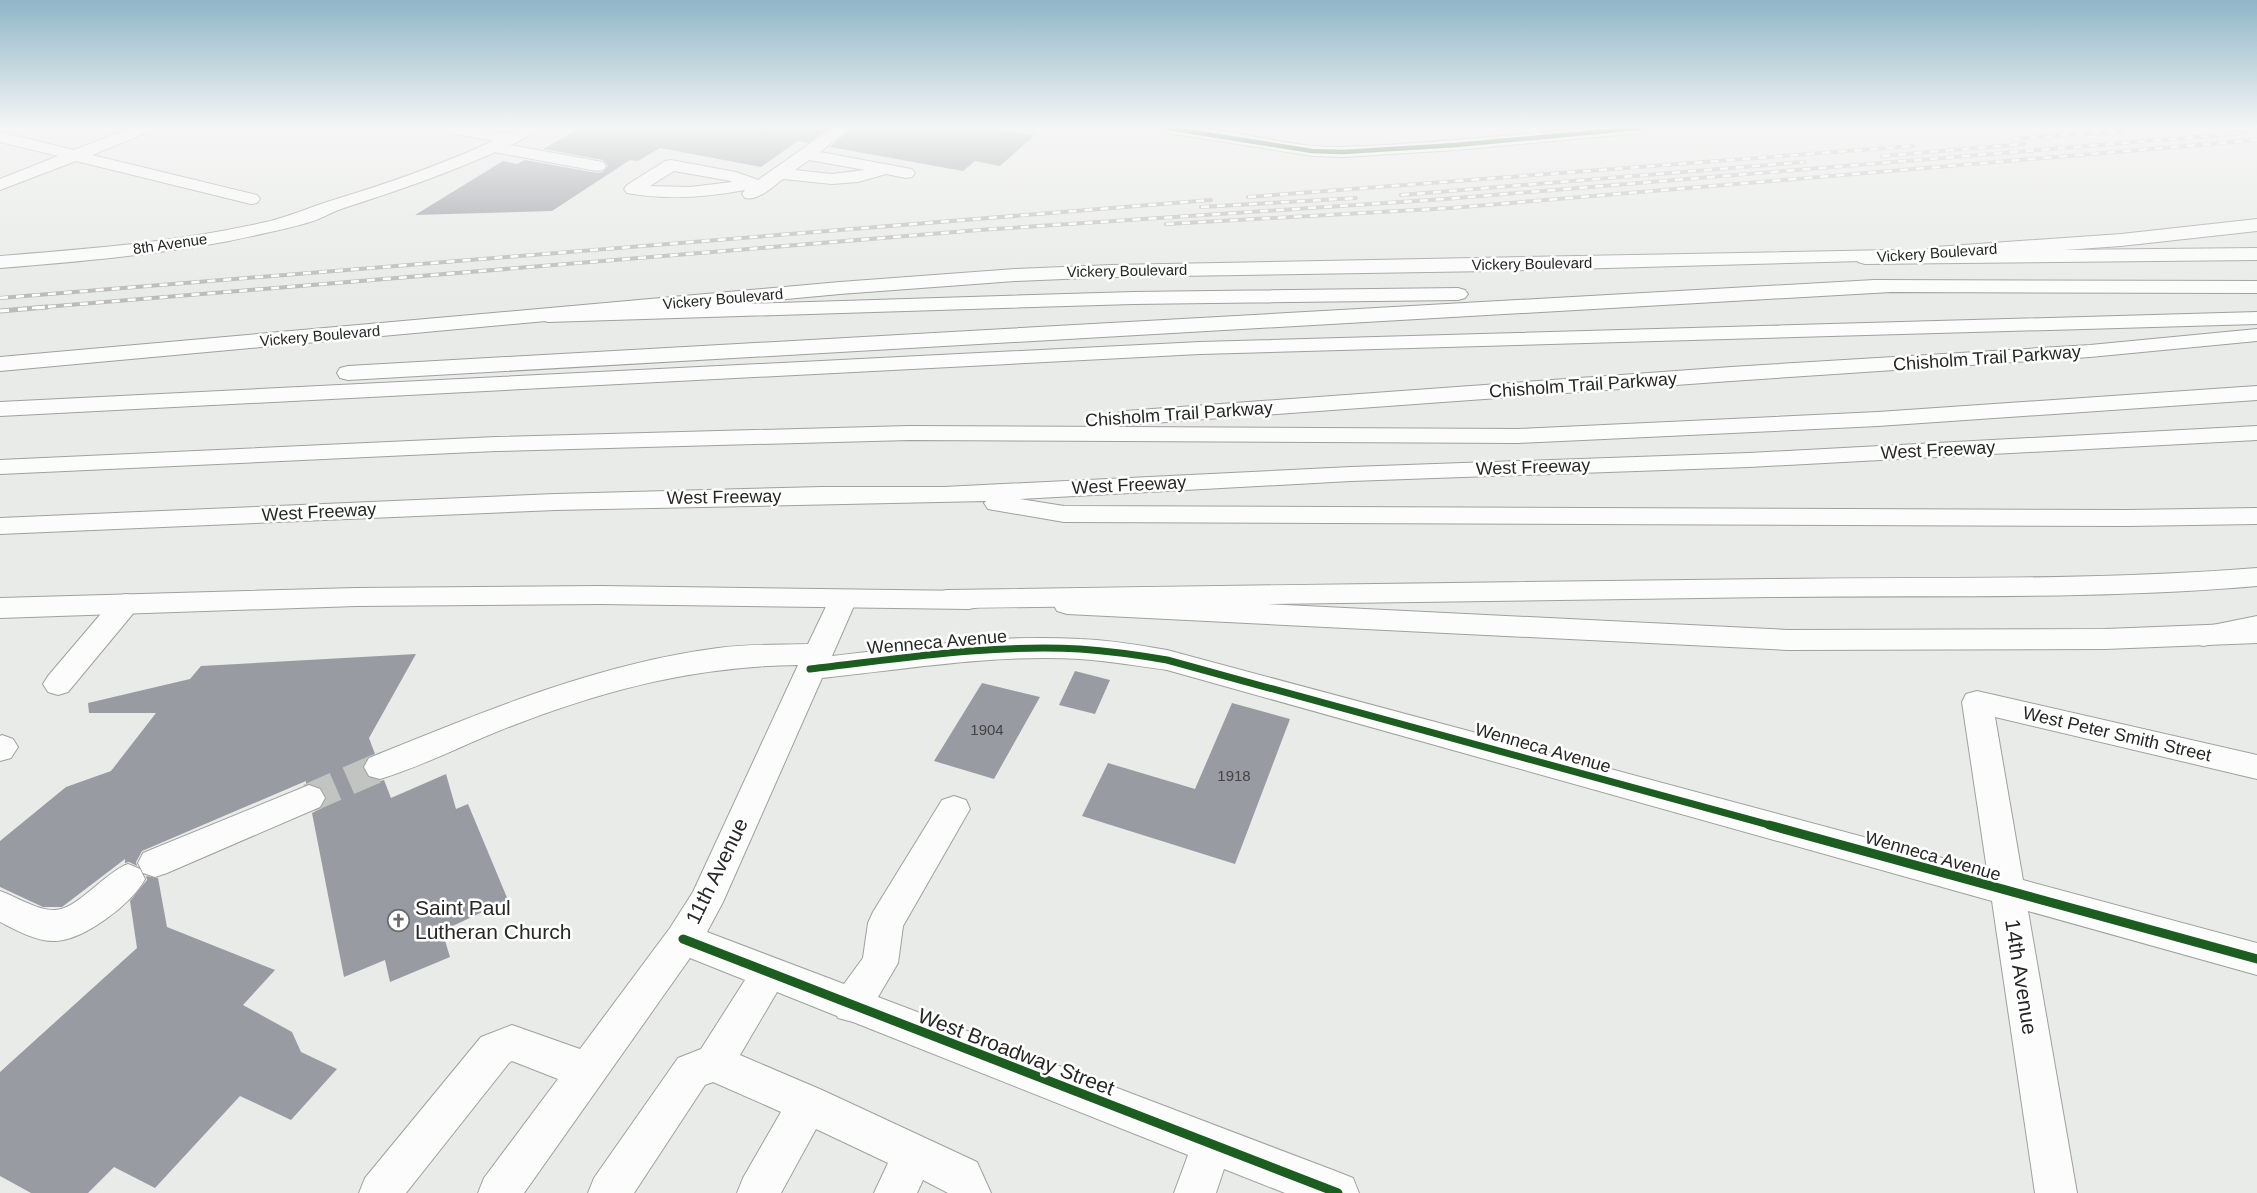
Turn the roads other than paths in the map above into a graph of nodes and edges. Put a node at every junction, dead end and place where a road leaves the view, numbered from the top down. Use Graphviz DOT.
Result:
graph roads {
  1 [pos="188,184"];
  2 [pos="401,184"];
  3 [pos="640,184"];
  4 [pos="747,184"];
  5 [pos="760,184"];
  6 [pos="753,188"];
  7 [pos="251,199"];
  8 [pos="335,205"];
  9 [pos="2257,225"];
  10 [pos="0,247"];
  11 [pos="2257,254"];
  12 [pos="1864,258"];
  13 [pos="0,262"];
  14 [pos="2257,287"];
  15 [pos="1511,301"];
  16 [pos="548,316"];
  17 [pos="2257,318"];
  18 [pos="2257,335"];
  19 [pos="0,364"];
  20 [pos="2257,393"];
  21 [pos="0,398"];
  22 [pos="0,409"];
  23 [pos="2257,432"];
  24 [pos="909,433"];
  25 [pos="0,466"];
  26 [pos="944,495"];
  27 [pos="2257,516"];
  28 [pos="0,526"];
  29 [pos="2257,577"];
  30 [pos="843,599"];
  31 [pos="947,599"];
  32 [pos="126,604"];
  33 [pos="0,608"];
  34 [pos="2257,626"];
  35 [pos="2257,633"];
  36 [pos="2203,636"];
  37 [pos="814,662"];
  38 [pos="58,684"];
  39 [pos="1977,702"];
  40 [pos="380,767"];
  41 [pos="2257,767"];
  42 [pos="309,798"];
  43 [pos="954,809"];
  44 [pos="2008,892"];
  45 [pos="0,906"];
  46 [pos="683,940"];
  47 [pos="2257,959"];
  48 [pos="768,973"];
  49 [pos="851,1006"];
  50 [pos="714,1063"];
  51 [pos="588,1071"];
  52 [pos="808,1104"];
  53 [pos="1212,1145"];
  54 [pos="914,1154"];
  55 [pos="380,1193"];
  56 [pos="499,1193"];
  57 [pos="609,1193"];
  58 [pos="758,1193"];
  59 [pos="895,1193"];
  60 [pos="970,1193"];
  61 [pos="1195,1193"];
  62 [pos="1338,1193"];
  63 [pos="2056,1193"];
  1 -- 7 [label="main road"];
  2 -- 8 [label="main road, 8th Avenue"];
  3 -- 6 [label="main road"];
  4 -- 6 [label="main road"];
  5 -- 6 [label="main road"];
  8 -- 10 [label="main road, 8th Avenue"];
  8 -- 13 [label="main road, 8th Avenue"];
  9 -- 12 [label="main road, Vickery Boulevard"];
  11 -- 12 [label="main road"];
  12 -- 16 [label="main road, Vickery Boulevard"];
  14 -- 15 [label="main road"];
  15 -- 16 [label="main road"];
  15 -- 21 [label="main road"];
  16 -- 19 [label="main road, Vickery Boulevard"];
  17 -- 22 [label="main road"];
  18 -- 24 [label="main road, Chisholm Trail Parkway"];
  20 -- 24 [label="main road, West Freeway"];
  23 -- 26 [label="main road, West Freeway"];
  24 -- 25 [label="main road, West Freeway"];
  26 -- 27 [label="main road"];
  26 -- 28 [label="main road, West Freeway"];
  29 -- 31 [label="main road"];
  30 -- 31 [label="main road"];
  30 -- 32 [label="main road"];
  30 -- 37 [label="main road, 11th Avenue"];
  31 -- 36 [label="main road"];
  32 -- 33 [label="main road"];
  32 -- 38 [label="main road"];
  34 -- 36 [label="main road"];
  35 -- 36 [label="main road"];
  37 -- 40 [label="main road, Wenneca Avenue"];
  37 -- 44 [label="main road, Wenneca Avenue"];
  37 -- 46 [label="main road, 11th Avenue"];
  39 -- 41 [label="main road, West Peter Smith Street"];
  39 -- 44 [label="main road, 14th Avenue"];
  42 -- 45 [label="main road"];
  43 -- 49 [label="main road"];
  44 -- 47 [label="main road, Wenneca Avenue"];
  44 -- 63 [label="main road, 14th Avenue"];
  46 -- 48 [label="main road, West Broadway Street"];
  46 -- 51 [label="main road, 11th Avenue"];
  48 -- 49 [label="main road, West Broadway Street"];
  48 -- 50 [label="main road"];
  49 -- 53 [label="main road, West Broadway Street"];
  50 -- 52 [label="main road"];
  50 -- 57 [label="main road"];
  51 -- 55 [label="main road"];
  51 -- 56 [label="main road, 11th Avenue"];
  52 -- 54 [label="main road"];
  52 -- 58 [label="main road"];
  53 -- 61 [label="main road"];
  53 -- 62 [label="main road, West Broadway Street"];
  54 -- 59 [label="main road"];
  54 -- 60 [label="main road"];
}
